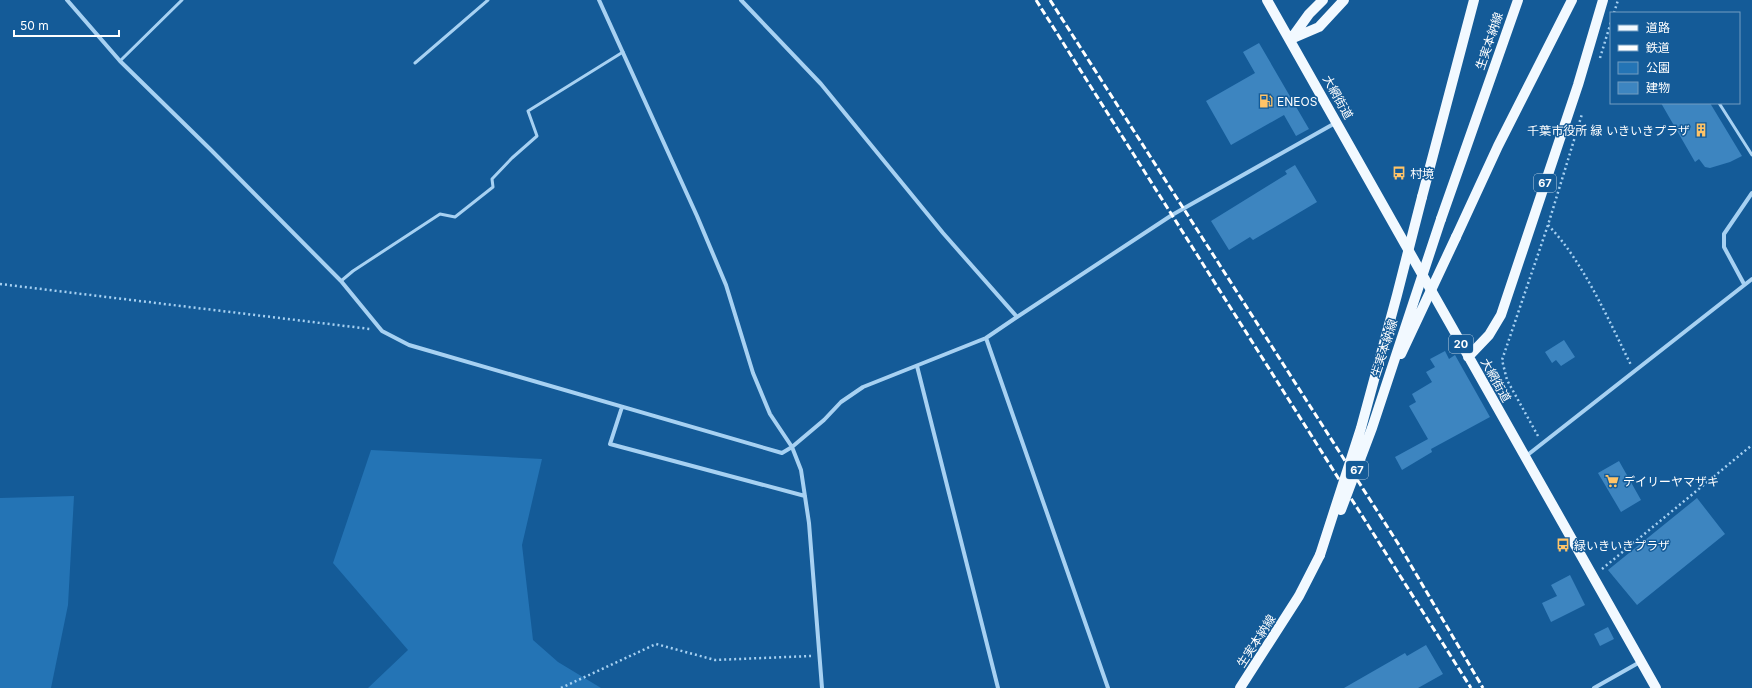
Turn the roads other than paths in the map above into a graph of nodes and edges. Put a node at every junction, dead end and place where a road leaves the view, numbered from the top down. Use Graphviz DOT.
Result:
graph roads {
  1 [pos="67,0"];
  2 [pos="182,0"];
  3 [pos="488,0"];
  4 [pos="599,0"];
  5 [pos="741,0"];
  6 [pos="1267,0"];
  7 [pos="1323,0"];
  8 [pos="1344,0"];
  9 [pos="1474,0"];
  10 [pos="1518,0"];
  11 [pos="1572,0"];
  12 [pos="1603,0"];
  13 [pos="1291,40"];
  14 [pos="623,52"];
  15 [pos="120,61"];
  16 [pos="415,63"];
  17 [pos="1720,104"];
  18 [pos="1337,122"];
  19 [pos="1752,155"];
  20 [pos="1752,193"];
  21 [pos="1752,279"];
  22 [pos="340,282"];
  23 [pos="1744,284"];
  24 [pos="1017,317"];
  25 [pos="986,338"];
  26 [pos="1468,357"];
  27 [pos="917,366"];
  28 [pos="1387,382"];
  29 [pos="622,407"];
  30 [pos="792,447"];
  31 [pos="1524,457"];
  32 [pos="805,496"];
  33 [pos="1320,556"];
  34 [pos="1640,662"];
  35 [pos="822,688"];
  36 [pos="998,688"];
  37 [pos="1108,688"];
  38 [pos="1240,688"];
  39 [pos="1594,688"];
  40 [pos="1656,688"];
  1 -- 15 [label="street"];
  2 -- 15 [label="lane"];
  3 -- 16 [label="lane"];
  4 -- 14 [label="street"];
  5 -- 24 [label="street"];
  6 -- 13 [label="main road, 大網街道 / 20"];
  7 -- 13 [label="main road"];
  8 -- 13 [label="main road"];
  9 -- 33 [label="main road, bridge"];
  10 -- 28 [label="main road, 生実本納線 / 67, bridge"];
  11 -- 28 [label="main road, bridge"];
  12 -- 26 [label="main road, 67"];
  13 -- 18 [label="main road, 大網街道 / 20"];
  14 -- 22 [label="lane"];
  14 -- 30 [label="street"];
  15 -- 22 [label="street"];
  17 -- 19 [label="lane"];
  18 -- 24 [label="street"];
  18 -- 26 [label="main road, 大網街道 / 20"];
  20 -- 23 [label="street"];
  21 -- 23 [label="street"];
  22 -- 29 [label="street"];
  23 -- 31 [label="street"];
  24 -- 25 [label="street"];
  25 -- 27 [label="street"];
  25 -- 37 [label="street"];
  26 -- 31 [label="main road, 大網街道 / 20"];
  27 -- 30 [label="street"];
  27 -- 36 [label="street"];
  28 -- 33 [label="main road, 生実本納線 / 67, bridge"];
  29 -- 30 [label="street"];
  29 -- 32 [label="street"];
  30 -- 32 [label="street"];
  31 -- 34 [label="main road, 大網街道 / 20"];
  32 -- 35 [label="street"];
  33 -- 38 [label="main road, 生実本納線 / 67"];
  34 -- 39 [label="street"];
  34 -- 40 [label="main road, 大網街道 / 20"];
}
